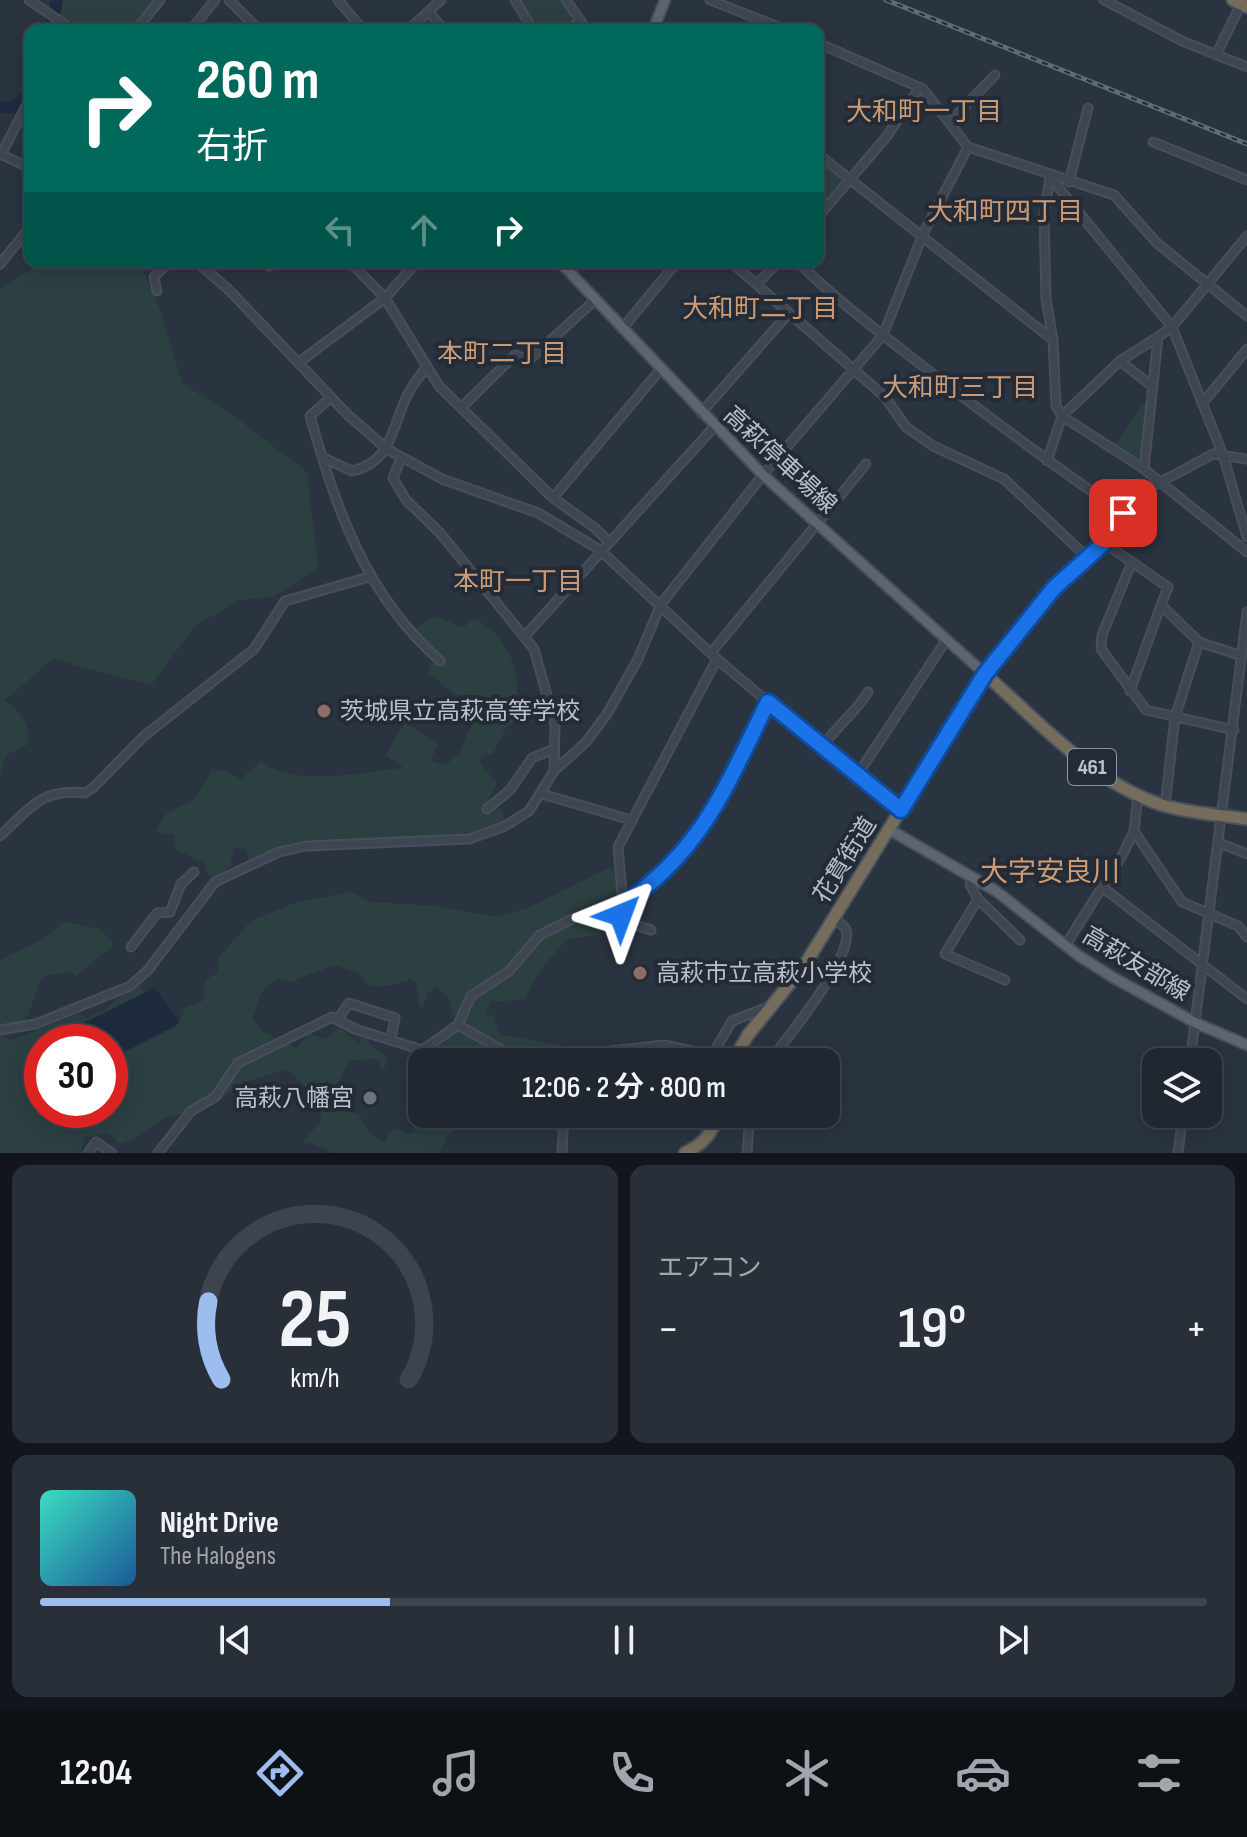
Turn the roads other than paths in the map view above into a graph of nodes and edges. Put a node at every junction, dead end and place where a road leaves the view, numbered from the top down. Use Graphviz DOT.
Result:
graph roads {
  1 [pos="29,0"];
  2 [pos="160,0"];
  3 [pos="215,0"];
  4 [pos="229,0"];
  5 [pos="338,0"];
  6 [pos="441,0"];
  7 [pos="515,0"];
  8 [pos="566,0"];
  9 [pos="665,0"];
  10 [pos="710,0"];
  11 [pos="1104,0"];
  12 [pos="1240,4"];
  13 [pos="429,12"];
  14 [pos="579,21"];
  15 [pos="64,24"];
  16 [pos="141,24"];
  17 [pos="197,24"];
  18 [pos="253,24"];
  19 [pos="358,24"];
  20 [pos="415,24"];
  21 [pos="439,24"];
  22 [pos="529,24"];
  23 [pos="576,24"];
  24 [pos="582,24"];
  25 [pos="655,24"];
  26 [pos="768,24"];
  27 [pos="824,45"];
  28 [pos="1216,55"];
  29 [pos="1247,67"];
  30 [pos="995,75"];
  31 [pos="920,87"];
  32 [pos="1088,108"];
  33 [pos="24,110"];
  34 [pos="950,122"];
  35 [pos="1153,142"];
  36 [pos="968,147"];
  37 [pos="1,154"];
  38 [pos="824,158"];
  39 [pos="24,165"];
  40 [pos="1050,177"];
  41 [pos="852,179"];
  42 [pos="1247,180"];
  43 [pos="1069,182"];
  44 [pos="824,210"];
  45 [pos="24,233"];
  46 [pos="923,234"];
  47 [pos="1247,236"];
  48 [pos="3,254"];
  49 [pos="0,264"];
  50 [pos="163,268"];
  51 [pos="204,268"];
  52 [pos="412,268"];
  53 [pos="566,268"];
  54 [pos="672,268"];
  55 [pos="738,268"];
  56 [pos="772,268"];
  57 [pos="804,268"];
  58 [pos="357,269"];
  59 [pos="757,284"];
  60 [pos="1205,285"];
  61 [pos="157,291"];
  62 [pos="385,298"];
  63 [pos="595,300"];
  64 [pos="788,314"];
  65 [pos="1247,316"];
  66 [pos="1172,327"];
  67 [pos="622,329"];
  68 [pos="883,335"];
  69 [pos="1158,337"];
  70 [pos="1053,340"];
  71 [pos="1247,349"];
  72 [pos="1120,361"];
  73 [pos="298,363"];
  74 [pos="427,366"];
  75 [pos="660,370"];
  76 [pos="851,370"];
  77 [pos="1153,387"];
  78 [pos="331,397"];
  79 [pos="1202,404"];
  80 [pos="461,408"];
  81 [pos="701,413"];
  82 [pos="1062,416"];
  83 [pos="714,427"];
  84 [pos="387,449"];
  85 [pos="1223,455"];
  86 [pos="322,457"];
  87 [pos="401,458"];
  88 [pos="1247,459"];
  89 [pos="1047,461"];
  90 [pos="866,464"];
  91 [pos="1144,469"];
  92 [pos="763,475"];
  93 [pos="1160,481"];
  94 [pos="553,498"];
  95 [pos="1123,513"];
  96 [pos="817,522"];
  97 [pos="1247,537"];
  98 [pos="609,542"];
  99 [pos="1104,543"];
  100 [pos="600,550"];
  101 [pos="1247,552"];
  102 [pos="1088,558"];
  103 [pos="1132,562"];
  104 [pos="369,577"];
  105 [pos="661,604"];
  106 [pos="1161,605"];
  107 [pos="1247,612"];
  108 [pos="525,636"];
  109 [pos="947,639"];
  110 [pos="1199,642"];
  111 [pos="711,653"];
  112 [pos="1242,656"];
  113 [pos="717,659"];
  114 [pos="440,661"];
  115 [pos="985,674"];
  116 [pos="1130,691"];
  117 [pos="868,692"];
  118 [pos="768,702"];
  119 [pos="1175,717"];
  120 [pos="1234,730"];
  121 [pos="822,747"];
  122 [pos="554,749"];
  123 [pos="554,771"];
  124 [pos="856,777"];
  125 [pos="542,794"];
  126 [pos="1138,795"];
  127 [pos="1165,806"];
  128 [pos="487,809"];
  129 [pos="901,810"];
  130 [pos="1222,816"];
  131 [pos="1247,819"];
  132 [pos="631,820"];
  133 [pos="890,830"];
  134 [pos="1134,831"];
  135 [pos="0,836"];
  136 [pos="1219,843"];
  137 [pos="1247,854"];
  138 [pos="194,872"];
  139 [pos="975,879"];
  140 [pos="1102,887"];
  141 [pos="978,899"];
  142 [pos="623,904"];
  143 [pos="170,912"];
  144 [pos="621,915"];
  145 [pos="1210,915"];
  146 [pos="834,917"];
  147 [pos="651,930"];
  148 [pos="173,936"];
  149 [pos="1247,937"];
  150 [pos="1020,940"];
  151 [pos="1065,946"];
  152 [pos="131,947"];
  153 [pos="1204,964"];
  154 [pos="1005,980"];
  155 [pos="1247,999"];
  156 [pos="774,1005"];
  157 [pos="338,1019"];
  158 [pos="1196,1023"];
  159 [pos="458,1025"];
  160 [pos="0,1030"];
  161 [pos="391,1039"];
  162 [pos="1247,1045"];
  163 [pos="499,1048"];
  164 [pos="637,1048"];
  165 [pos="674,1048"];
  166 [pos="716,1048"];
  167 [pos="742,1048"];
  168 [pos="779,1048"];
  169 [pos="1192,1048"];
  170 [pos="563,1128"];
  171 [pos="714,1128"];
  172 [pos="749,1128"];
  173 [pos="1181,1128"];
  174 [pos="88,1153"];
  175 [pos="112,1153"];
  176 [pos="158,1153"];
  177 [pos="562,1153"];
  178 [pos="685,1153"];
  179 [pos="747,1153"];
  180 [pos="1178,1153"];
  1 -- 15 [label="street"];
  2 -- 16 [label="street"];
  3 -- 17 [label="street"];
  4 -- 18 [label="street"];
  5 -- 19 [label="street"];
  6 -- 13 [label="street"];
  7 -- 22 [label="street"];
  8 -- 14 [label="street"];
  9 -- 25 [label="main road"];
  10 -- 26 [label="street"];
  11 -- 28 [label="street"];
  12 -- 28 [label="street"];
  13 -- 20 [label="street"];
  13 -- 21 [label="street"];
  14 -- 23 [label="street"];
  14 -- 24 [label="street"];
  27 -- 31 [label="street"];
  28 -- 29 [label="street"];
  30 -- 34 [label="street"];
  31 -- 34 [label="street"];
  31 -- 41 [label="street"];
  32 -- 43 [label="street"];
  33 -- 37 [label="street"];
  34 -- 36 [label="street"];
  35 -- 42 [label="street"];
  36 -- 40 [label="street"];
  36 -- 46 [label="street"];
  37 -- 39 [label="street"];
  38 -- 41 [label="street"];
  40 -- 43 [label="street"];
  40 -- 66 [label="street"];
  40 -- 70 [label="street"];
  41 -- 44 [label="street"];
  41 -- 46 [label="street"];
  43 -- 60 [label="street"];
  45 -- 48 [label="street"];
  46 -- 68 [label="street"];
  46 -- 70 [label="street"];
  47 -- 60 [label="street"];
  48 -- 49 [label="street"];
  50 -- 61 [label="street"];
  51 -- 73 [label="street"];
  52 -- 62 [label="street"];
  53 -- 63 [label="main road, 高萩停車場線"];
  54 -- 67 [label="street"];
  55 -- 59 [label="street"];
  56 -- 59 [label="street"];
  57 -- 68 [label="street"];
  58 -- 62 [label="street"];
  59 -- 64 [label="street"];
  60 -- 65 [label="street"];
  60 -- 66 [label="street"];
  62 -- 73 [label="street"];
  62 -- 74 [label="street"];
  63 -- 67 [label="main road, 高萩停車場線"];
  63 -- 80 [label="street"];
  64 -- 76 [label="street"];
  64 -- 81 [label="street"];
  66 -- 69 [label="street"];
  66 -- 79 [label="street"];
  67 -- 75 [label="main road, 高萩停車場線"];
  68 -- 76 [label="street"];
  68 -- 89 [label="street"];
  69 -- 72 [label="street"];
  69 -- 77 [label="street"];
  70 -- 82 [label="street"];
  71 -- 79 [label="street"];
  72 -- 77 [label="street"];
  72 -- 82 [label="street"];
  73 -- 78 [label="street"];
  74 -- 80 [label="street"];
  74 -- 84 [label="street"];
  75 -- 81 [label="main road, 高萩停車場線"];
  75 -- 94 [label="street"];
  76 -- 92 [label="street"];
  76 -- 102 [label="street"];
  77 -- 91 [label="street"];
  78 -- 84 [label="street"];
  78 -- 86 [label="street"];
  79 -- 85 [label="street"];
  80 -- 94 [label="street"];
  81 -- 83 [label="main road, 高萩停車場線"];
  82 -- 89 [label="street"];
  82 -- 91 [label="street"];
  83 -- 92 [label="main road, 高萩停車場線"];
  83 -- 98 [label="street"];
  84 -- 86 [label="street"];
  84 -- 87 [label="street"];
  85 -- 88 [label="street"];
  85 -- 93 [label="street"];
  85 -- 97 [label="street"];
  86 -- 104 [label="street"];
  87 -- 100 [label="street"];
  87 -- 108 [label="street"];
  89 -- 95 [label="street"];
  90 -- 96 [label="street"];
  91 -- 93 [label="street"];
  92 -- 96 [label="main road, 高萩停車場線"];
  92 -- 105 [label="street"];
  93 -- 95 [label="street"];
  93 -- 101 [label="street"];
  94 -- 98 [label="street"];
  95 -- 99 [label="street"];
  96 -- 109 [label="main road, 高萩停車場線"];
  96 -- 111 [label="street"];
  98 -- 100 [label="street"];
  99 -- 102 [label="street"];
  99 -- 103 [label="street"];
  100 -- 105 [label="street"];
  100 -- 108 [label="street"];
  102 -- 115 [label="street"];
  103 -- 106 [label="street"];
  103 -- 116 [label="street"];
  104 -- 114 [label="street"];
  104 -- 135 [label="street"];
  105 -- 111 [label="street"];
  105 -- 123 [label="street"];
  106 -- 110 [label="street"];
  106 -- 116 [label="street"];
  107 -- 112 [label="street"];
  108 -- 122 [label="street"];
  109 -- 115 [label="main road, 高萩停車場線"];
  109 -- 124 [label="street"];
  110 -- 112 [label="street"];
  110 -- 119 [label="street"];
  111 -- 113 [label="street"];
  112 -- 120 [label="street"];
  113 -- 118 [label="street"];
  113 -- 132 [label="street"];
  115 -- 126 [label="highway, 461"];
  115 -- 129 [label="highway, 花貫街道"];
  116 -- 119 [label="street"];
  117 -- 121 [label="street"];
  118 -- 121 [label="street"];
  118 -- 142 [label="street"];
  119 -- 120 [label="street"];
  119 -- 127 [label="street"];
  120 -- 130 [label="street"];
  121 -- 124 [label="street"];
  122 -- 123 [label="street"];
  122 -- 128 [label="street"];
  123 -- 125 [label="street"];
  124 -- 129 [label="street"];
  125 -- 132 [label="street"];
  125 -- 148 [label="street"];
  126 -- 127 [label="highway, 461"];
  126 -- 134 [label="street"];
  127 -- 130 [label="highway, 461"];
  129 -- 133 [label="highway, 花貫街道"];
  130 -- 131 [label="highway, 461"];
  130 -- 136 [label="street"];
  132 -- 142 [label="street"];
  133 -- 139 [label="main road, 高萩友部線"];
  133 -- 146 [label="highway, 花貫街道"];
  134 -- 140 [label="street"];
  134 -- 145 [label="street"];
  136 -- 137 [label="street"];
  136 -- 145 [label="street"];
  138 -- 143 [label="street"];
  139 -- 141 [label="street"];
  139 -- 151 [label="main road, 高萩友部線"];
  140 -- 151 [label="street"];
  140 -- 153 [label="street"];
  141 -- 150 [label="street"];
  141 -- 154 [label="street"];
  142 -- 144 [label="street"];
  143 -- 148 [label="street"];
  143 -- 152 [label="street"];
  144 -- 147 [label="street"];
  144 -- 159 [label="street"];
  145 -- 149 [label="street"];
  145 -- 153 [label="street"];
  146 -- 156 [label="highway, 花貫街道"];
  146 -- 168 [label="street"];
  148 -- 160 [label="street"];
  151 -- 158 [label="main road, 高萩友部線"];
  153 -- 155 [label="street"];
  153 -- 158 [label="street"];
  156 -- 166 [label="street"];
  156 -- 167 [label="highway, 花貫街道"];
  157 -- 161 [label="street"];
  157 -- 161 [label="street"];
  157 -- 176 [label="street"];
  158 -- 162 [label="main road, 高萩友部線"];
  158 -- 169 [label="street"];
  159 -- 161 [label="street"];
  159 -- 163 [label="street"];
  164 -- 165 [label="street"];
  170 -- 177 [label="street"];
  171 -- 178 [label="highway"];
  172 -- 179 [label="street"];
  173 -- 180 [label="street"];
  174 -- 175 [label="street"];
}
